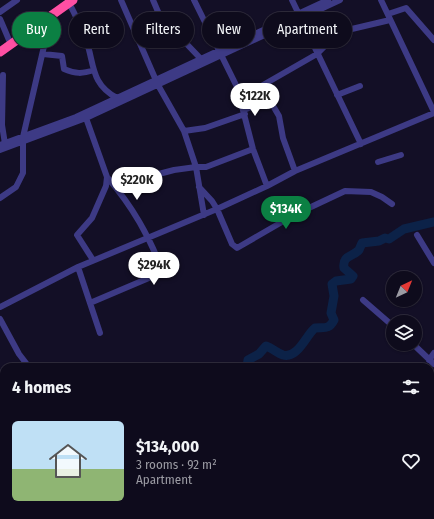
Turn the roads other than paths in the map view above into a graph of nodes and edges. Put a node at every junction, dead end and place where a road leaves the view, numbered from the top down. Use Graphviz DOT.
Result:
graph roads {
  1 [pos="17,0"];
  2 [pos="121,0"];
  3 [pos="153,0"];
  4 [pos="194,0"];
  5 [pos="292,0"];
  6 [pos="328,0"];
  7 [pos="340,0"];
  8 [pos="381,0"];
  9 [pos="69,1"];
  10 [pos="0,12"];
  11 [pos="56,12"];
  12 [pos="297,12"];
  13 [pos="306,12"];
  14 [pos="309,12"];
  15 [pos="389,17"];
  16 [pos="0,19"];
  17 [pos="263,33"];
  18 [pos="9,40"];
  19 [pos="434,40"];
  20 [pos="12,44"];
  21 [pos="0,46"];
  22 [pos="44,48"];
  23 [pos="314,48"];
  24 [pos="0,52"];
  25 [pos="220,53"];
  26 [pos="43,54"];
  27 [pos="317,54"];
  28 [pos="201,59"];
  29 [pos="94,70"];
  30 [pos="2,75"];
  31 [pos="157,82"];
  32 [pos="360,86"];
  33 [pos="338,95"];
  34 [pos="117,98"];
  35 [pos="269,99"];
  36 [pos="244,112"];
  37 [pos="434,112"];
  38 [pos="86,118"];
  39 [pos="184,131"];
  40 [pos="23,139"];
  41 [pos="2,144"];
  42 [pos="361,144"];
  43 [pos="253,149"];
  44 [pos="0,150"];
  45 [pos="401,155"];
  46 [pos="378,162"];
  47 [pos="196,167"];
  48 [pos="295,171"];
  49 [pos="107,177"];
  50 [pos="268,186"];
  51 [pos="199,187"];
  52 [pos="119,191"];
  53 [pos="0,198"];
  54 [pos="392,204"];
  55 [pos="217,209"];
  56 [pos="204,214"];
  57 [pos="417,235"];
  58 [pos="149,237"];
  59 [pos="93,260"];
  60 [pos="434,263"];
  61 [pos="78,267"];
  62 [pos="363,300"];
  63 [pos="90,303"];
  64 [pos="0,307"];
  65 [pos="0,319"];
  66 [pos="386,320"];
  67 [pos="100,333"];
  68 [pos="420,351"];
  69 [pos="434,353"];
  70 [pos="432,362"];
  71 [pos="26,363"];
  1 -- 10 [label="street"];
  2 -- 31 [label="street"];
  3 -- 28 [label="street"];
  4 -- 25 [label="street"];
  5 -- 12 [label="street"];
  6 -- 13 [label="street"];
  7 -- 14 [label="street"];
  8 -- 15 [label="street"];
  9 -- 11 [label="highway"];
  9 -- 18 [label="highway"];
  9 -- 29 [label="street"];
  15 -- 19 [label="street"];
  15 -- 27 [label="street"];
  15 -- 37 [label="street"];
  16 -- 18 [label="street"];
  17 -- 25 [label="street"];
  18 -- 21 [label="highway"];
  20 -- 24 [label="highway"];
  22 -- 26 [label="street"];
  23 -- 27 [label="street"];
  25 -- 28 [label="street"];
  25 -- 31 [label="street"];
  25 -- 36 [label="street"];
  26 -- 29 [label="street"];
  26 -- 40 [label="street"];
  27 -- 33 [label="street"];
  27 -- 35 [label="street"];
  28 -- 31 [label="street"];
  29 -- 34 [label="street"];
  30 -- 41 [label="street"];
  31 -- 34 [label="street"];
  31 -- 38 [label="street"];
  31 -- 39 [label="street"];
  32 -- 33 [label="street"];
  33 -- 42 [label="street"];
  34 -- 40 [label="street"];
  35 -- 36 [label="street"];
  35 -- 48 [label="street"];
  36 -- 39 [label="street"];
  36 -- 43 [label="street"];
  37 -- 42 [label="street"];
  38 -- 40 [label="street"];
  38 -- 49 [label="street"];
  39 -- 47 [label="street"];
  40 -- 41 [label="street"];
  40 -- 44 [label="street"];
  40 -- 53 [label="street"];
  42 -- 48 [label="street"];
  43 -- 47 [label="street"];
  43 -- 50 [label="street"];
  45 -- 46 [label="street"];
  47 -- 51 [label="street"];
  47 -- 52 [label="street"];
  48 -- 50 [label="street"];
  49 -- 52 [label="street"];
  49 -- 59 [label="street"];
  50 -- 55 [label="street"];
  51 -- 55 [label="street"];
  51 -- 56 [label="street"];
  52 -- 58 [label="street"];
  54 -- 55 [label="street"];
  55 -- 56 [label="street"];
  56 -- 58 [label="street"];
  57 -- 60 [label="street"];
  58 -- 59 [label="street"];
  58 -- 63 [label="street"];
  59 -- 61 [label="street"];
  61 -- 63 [label="street"];
  61 -- 64 [label="street"];
  62 -- 66 [label="street"];
  63 -- 67 [label="street"];
  65 -- 71 [label="street"];
  68 -- 70 [label="street"];
  69 -- 70 [label="street"];
}
